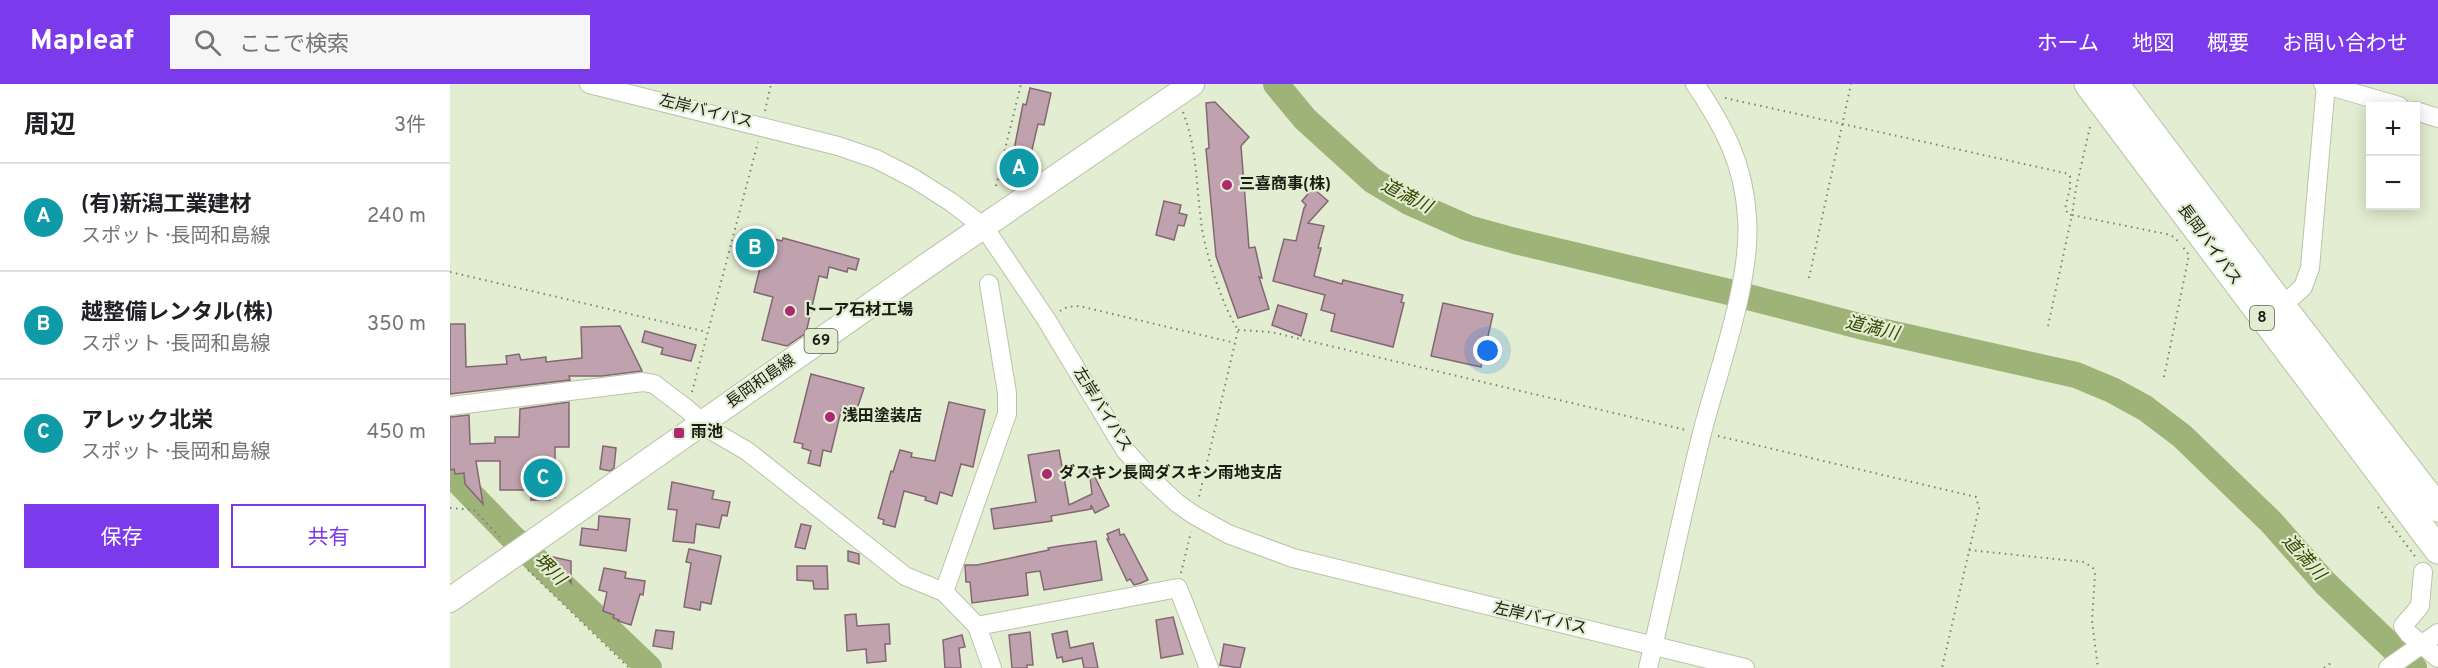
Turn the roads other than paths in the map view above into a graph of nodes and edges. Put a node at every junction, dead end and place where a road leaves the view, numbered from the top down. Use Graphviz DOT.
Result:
graph roads {
  1 [pos="589,84"];
  2 [pos="2088,84"];
  3 [pos="2115,84"];
  4 [pos="2325,84"];
  5 [pos="1698,89"];
  6 [pos="1184,90"];
  7 [pos="2386,102"];
  8 [pos="2420,113"];
  9 [pos="2438,118"];
  10 [pos="984,227"];
  11 [pos="989,284"];
  12 [pos="2282,306"];
  13 [pos="450,406"];
  14 [pos="695,417"];
  15 [pos="2410,471"];
  16 [pos="2438,493"];
  17 [pos="2438,508"];
  18 [pos="2438,550"];
  19 [pos="2423,573"];
  20 [pos="944,592"];
  21 [pos="450,600"];
  22 [pos="977,626"];
  23 [pos="2438,633"];
  24 [pos="1653,646"];
  25 [pos="2419,646"];
  26 [pos="2438,658"];
  27 [pos="992,668"];
  28 [pos="1209,668"];
  29 [pos="1648,668"];
  30 [pos="1745,668"];
  31 [pos="2388,668"];
  1 -- 10 [label="street, 左岸バイパス"];
  2 -- 18 [label="highway, 長岡バイパス / 8"];
  3 -- 12 [label="highway, 長岡バイパス / 8"];
  4 -- 7 [label="street"];
  4 -- 12 [label="street"];
  5 -- 24 [label="street"];
  6 -- 10 [label="main road, 長岡和島線 / 69"];
  8 -- 9 [label="street"];
  10 -- 14 [label="main road, 長岡和島線 / 69"];
  10 -- 24 [label="street, 左岸バイパス"];
  11 -- 20 [label="street"];
  12 -- 15 [label="highway, 長岡バイパス / 8"];
  13 -- 14 [label="street"];
  14 -- 20 [label="street"];
  14 -- 21 [label="main road, 長岡和島線 / 69"];
  15 -- 16 [label="street"];
  15 -- 17 [label="highway, 長岡バイパス / 8"];
  19 -- 25 [label="street"];
  20 -- 22 [label="street"];
  22 -- 27 [label="street"];
  22 -- 28 [label="street"];
  23 -- 25 [label="street"];
  24 -- 29 [label="street"];
  24 -- 30 [label="street, 左岸バイパス"];
  25 -- 26 [label="street"];
  25 -- 31 [label="street"];
}
